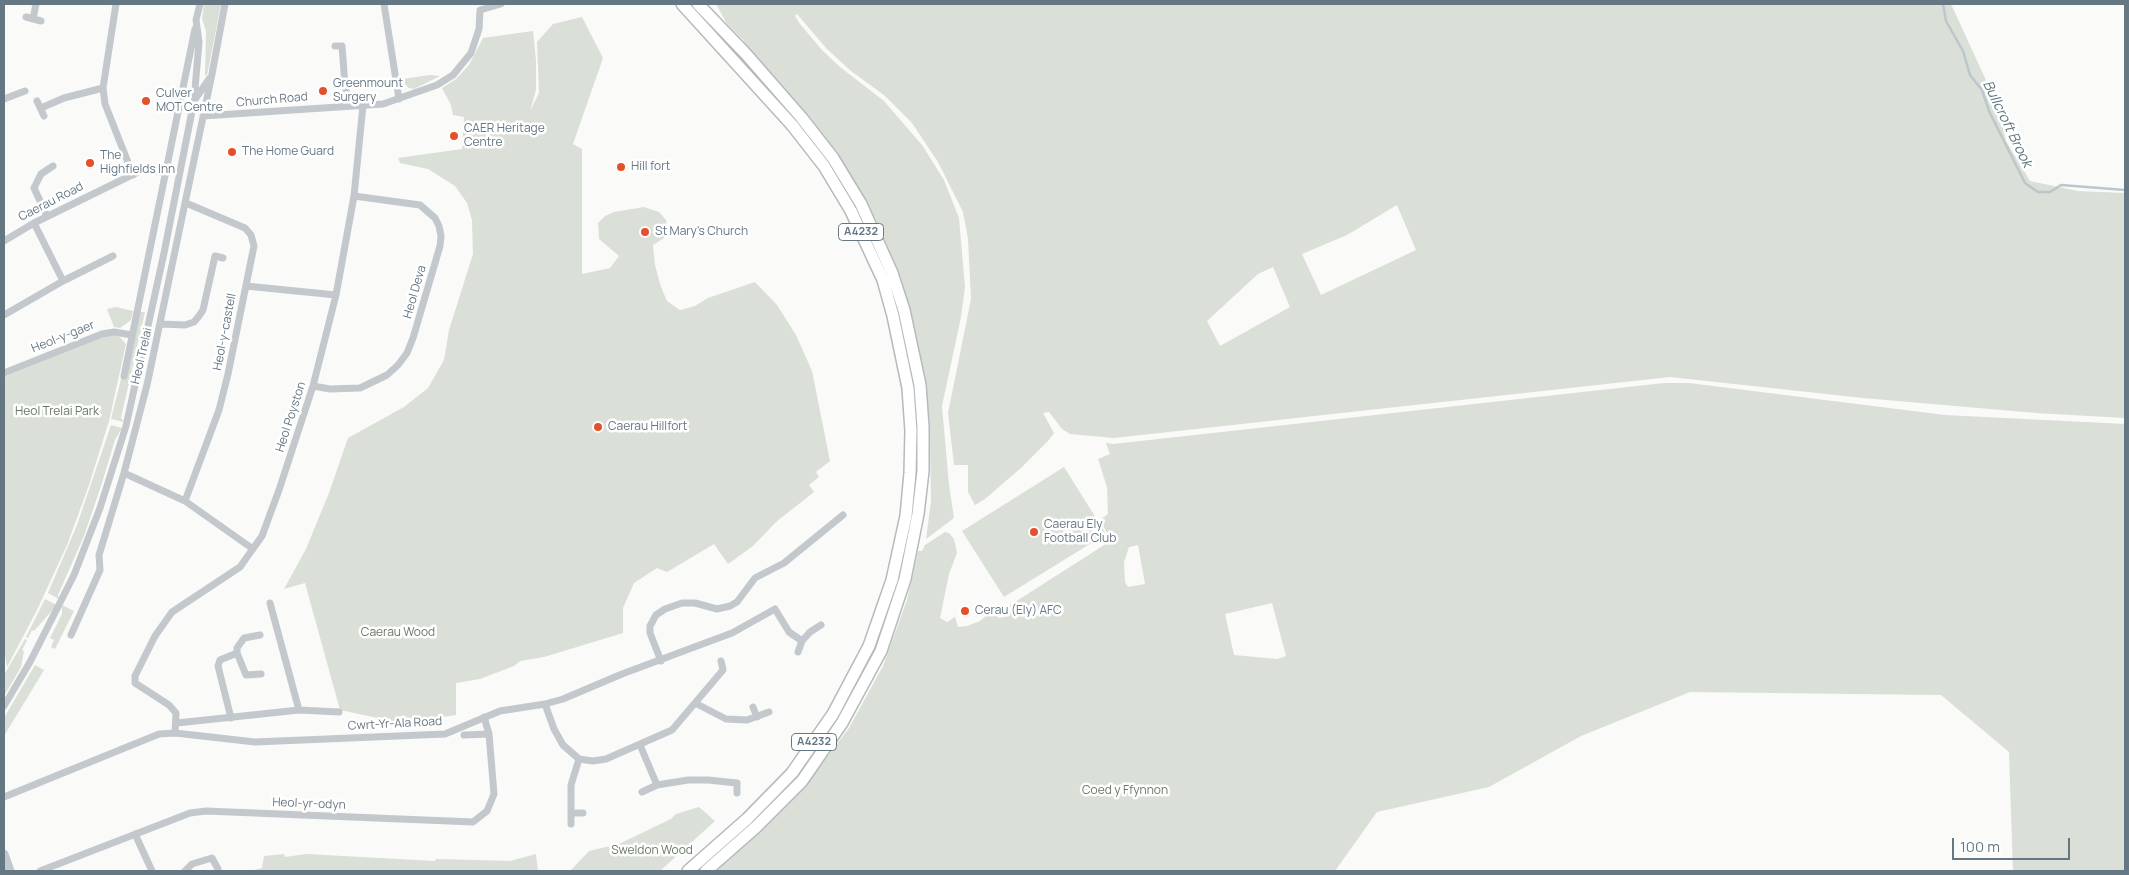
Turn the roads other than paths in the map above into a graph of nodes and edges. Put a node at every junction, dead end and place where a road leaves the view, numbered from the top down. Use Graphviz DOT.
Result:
graph roads {
  1 [pos="36,4"];
  2 [pos="116,4"];
  3 [pos="200,4"];
  4 [pos="225,4"];
  5 [pos="384,4"];
  6 [pos="501,4"];
  7 [pos="682,4"];
  8 [pos="698,4"];
  9 [pos="480,7"];
  10 [pos="196,20"];
  11 [pos="42,21"];
  12 [pos="335,46"];
  13 [pos="212,74"];
  14 [pos="103,88"];
  15 [pos="25,91"];
  16 [pos="4,99"];
  17 [pos="399,99"];
  18 [pos="37,100"];
  19 [pos="194,101"];
  20 [pos="349,105"];
  21 [pos="363,105"];
  22 [pos="41,108"];
  23 [pos="44,116"];
  24 [pos="203,116"];
  25 [pos="53,166"];
  26 [pos="166,172"];
  27 [pos="133,175"];
  28 [pos="354,196"];
  29 [pos="186,202"];
  30 [pos="47,216"];
  31 [pos="34,223"];
  32 [pos="4,241"];
  33 [pos="149,255"];
  34 [pos="113,256"];
  35 [pos="163,258"];
  36 [pos="223,258"];
  37 [pos="63,281"];
  38 [pos="246,286"];
  39 [pos="336,295"];
  40 [pos="4,315"];
  41 [pos="160,324"];
  42 [pos="132,336"];
  43 [pos="4,374"];
  44 [pos="124,376"];
  45 [pos="313,386"];
  46 [pos="124,473"];
  47 [pos="185,501"];
  48 [pos="843,515"];
  49 [pos="912,515"];
  50 [pos="824,531"];
  51 [pos="830,538"];
  52 [pos="253,549"];
  53 [pos="270,603"];
  54 [pos="821,625"];
  55 [pos="71,635"];
  56 [pos="260,635"];
  57 [pos="802,641"];
  58 [pos="798,652"];
  59 [pos="237,653"];
  60 [pos="661,661"];
  61 [pos="721,661"];
  62 [pos="261,674"];
  63 [pos="695,703"];
  64 [pos="546,704"];
  65 [pos="4,706"];
  66 [pos="753,707"];
  67 [pos="299,710"];
  68 [pos="339,712"];
  69 [pos="769,712"];
  70 [pos="756,717"];
  71 [pos="231,718"];
  72 [pos="484,718"];
  73 [pos="177,723"];
  74 [pos="175,733"];
  75 [pos="490,734"];
  76 [pos="464,735"];
  77 [pos="640,744"];
  78 [pos="579,759"];
  79 [pos="657,785"];
  80 [pos="642,792"];
  81 [pos="737,793"];
  82 [pos="4,797"];
  83 [pos="571,813"];
  84 [pos="583,813"];
  85 [pos="572,824"];
  86 [pos="136,834"];
  87 [pos="4,854"];
  88 [pos="218,869"];
  89 [pos="10,871"];
  90 [pos="40,871"];
  91 [pos="152,871"];
  92 [pos="185,871"];
  93 [pos="688,871"];
  94 [pos="706,871"];
  1 -- 11 [label="street"];
  2 -- 14 [label="street"];
  3 -- 10 [label="street, Heol Trelai"];
  4 -- 13 [label="street, Heol Trelai"];
  5 -- 17 [label="street"];
  6 -- 9 [label="street, Church Road"];
  7 -- 49 [label="main road, A4232"];
  8 -- 49 [label="main road, A4232"];
  9 -- 17 [label="street, Church Road"];
  10 -- 19 [label="street, Heol Trelai"];
  10 -- 26 [label="street, Heol Trelai"];
  12 -- 20 [label="street"];
  13 -- 19 [label="street, Heol Trelai"];
  13 -- 24 [label="street, Heol Trelai"];
  14 -- 22 [label="street"];
  14 -- 27 [label="street"];
  15 -- 16 [label="street"];
  17 -- 21 [label="street, Church Road"];
  18 -- 22 [label="street"];
  19 -- 35 [label="street, Heol Trelai"];
  20 -- 21 [label="street, Church Road"];
  20 -- 24 [label="street, Church Road"];
  21 -- 28 [label="street, Heol Poyston"];
  22 -- 23 [label="street"];
  24 -- 29 [label="street, Heol Trelai"];
  25 -- 30 [label="street"];
  26 -- 27 [label="street, Caerau Road"];
  26 -- 33 [label="street, Heol Trelai"];
  27 -- 30 [label="street, Caerau Road"];
  28 -- 39 [label="street, Heol Poyston"];
  28 -- 45 [label="street, Heol Deva"];
  29 -- 38 [label="street, Heol-y-castell"];
  29 -- 41 [label="street, Heol Trelai"];
  30 -- 31 [label="street, Caerau Road"];
  31 -- 32 [label="street, Caerau Road"];
  31 -- 37 [label="street"];
  33 -- 35 [label="street"];
  33 -- 42 [label="street, Heol Trelai"];
  34 -- 37 [label="street"];
  35 -- 65 [label="street, Heol Trelai"];
  36 -- 41 [label="street"];
  37 -- 40 [label="street"];
  38 -- 39 [label="street"];
  38 -- 47 [label="street, Heol-y-castell"];
  39 -- 45 [label="street, Heol Poyston"];
  41 -- 46 [label="street, Heol Trelai"];
  42 -- 43 [label="street, Heol-y-gaer"];
  42 -- 44 [label="street, Heol Trelai"];
  45 -- 52 [label="street, Heol Poyston"];
  46 -- 47 [label="street"];
  46 -- 55 [label="street, Heol Trelai"];
  47 -- 52 [label="street"];
  48 -- 50 [label="street"];
  49 -- 93 [label="main road, A4232"];
  49 -- 94 [label="main road, A4232"];
  50 -- 51 [label="street"];
  50 -- 60 [label="street"];
  52 -- 73 [label="street, Heol Poyston"];
  53 -- 67 [label="street"];
  54 -- 57 [label="street"];
  56 -- 59 [label="street"];
  57 -- 58 [label="street"];
  57 -- 60 [label="street, Cwrt-Yr-Ala Road"];
  59 -- 62 [label="street"];
  59 -- 71 [label="street"];
  60 -- 64 [label="street, Cwrt-Yr-Ala Road"];
  61 -- 63 [label="street"];
  63 -- 70 [label="street"];
  63 -- 77 [label="street"];
  64 -- 72 [label="street, Cwrt-Yr-Ala Road"];
  64 -- 78 [label="street"];
  66 -- 70 [label="street"];
  67 -- 68 [label="street, Cwrt-Yr-Ala Road"];
  67 -- 71 [label="street, Cwrt-Yr-Ala Road"];
  69 -- 70 [label="street"];
  71 -- 73 [label="street, Cwrt-Yr-Ala Road"];
  72 -- 74 [label="street, Cwrt-Yr-Ala Road"];
  72 -- 75 [label="street, Heol-yr-odyn"];
  73 -- 74 [label="street"];
  74 -- 82 [label="street, Cwrt-Yr-Ala Road"];
  75 -- 76 [label="street"];
  75 -- 86 [label="street, Heol-yr-odyn"];
  77 -- 78 [label="street"];
  77 -- 79 [label="street"];
  78 -- 83 [label="street"];
  79 -- 80 [label="street"];
  79 -- 81 [label="street"];
  83 -- 84 [label="street"];
  83 -- 85 [label="street"];
  86 -- 90 [label="street, Heol-yr-odyn"];
  86 -- 91 [label="street"];
  87 -- 89 [label="street"];
  88 -- 92 [label="street"];
}
